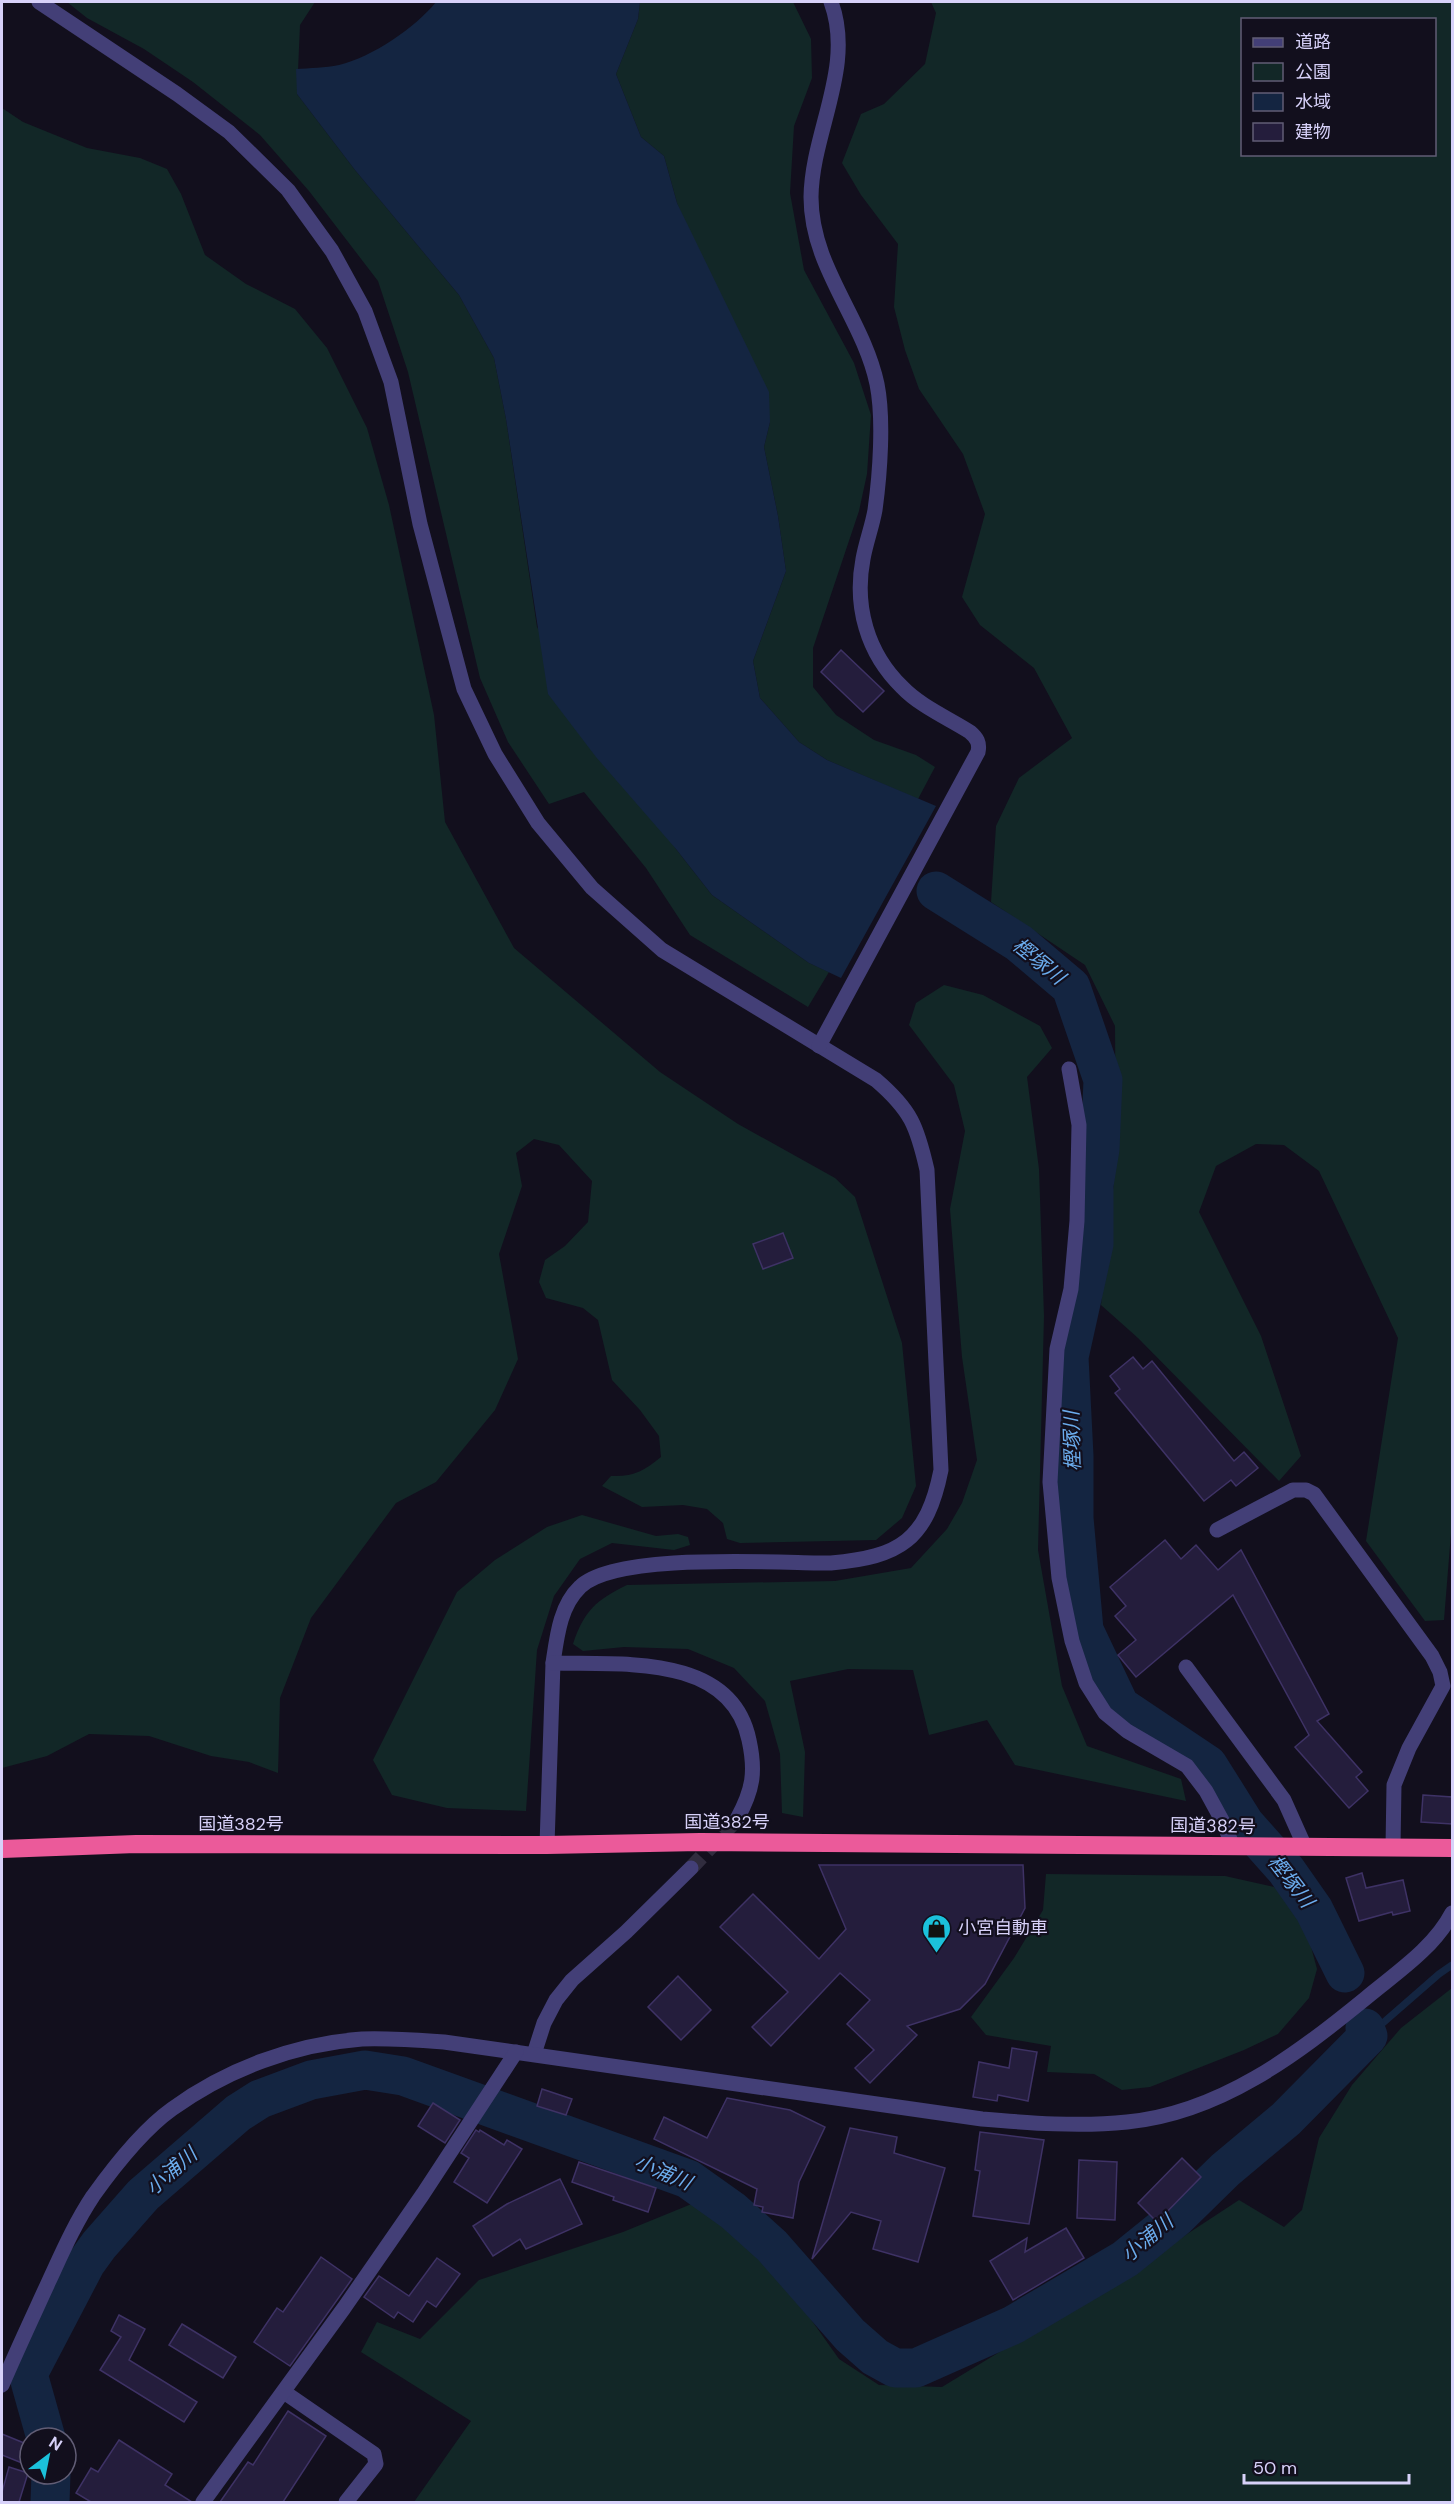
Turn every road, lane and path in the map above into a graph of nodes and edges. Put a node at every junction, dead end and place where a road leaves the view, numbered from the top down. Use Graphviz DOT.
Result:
graph roads {
  1 [pos="39,2"];
  2 [pos="831,2"];
  3 [pos="819,1046"];
  4 [pos="1069,1069"];
  5 [pos="1217,1530"];
  6 [pos="553,1663"];
  7 [pos="1186,1667"];
  8 [pos="1448,1684"];
  9 [pos="737,1819"];
  10 [pos="547,1845"];
  11 [pos="1233,1846"];
  12 [pos="1298,1847"];
  13 [pos="1393,1847"];
  14 [pos="1452,1848"];
  15 [pos="2,1849"];
  16 [pos="691,1868"];
  17 [pos="1452,1912"];
  18 [pos="516,2052"];
  19 [pos="534,2054"];
  20 [pos="2,2385"];
  21 [pos="284,2392"];
  22 [pos="203,2502"];
  23 [pos="346,2502"];
  1 -- 3 [label="street"];
  2 -- 3 [label="street"];
  3 -- 6 [label="street"];
  4 -- 11 [label="street"];
  5 -- 8 [label="street"];
  6 -- 9 [label="street"];
  6 -- 10 [label="street"];
  7 -- 12 [label="street"];
  8 -- 13 [label="street"];
  10 -- 11 [label="highway, 国道382号"];
  10 -- 15 [label="highway, 国道382号"];
  11 -- 12 [label="highway, 国道382号"];
  12 -- 13 [label="highway, 国道382号"];
  13 -- 14 [label="highway, 国道382号"];
  16 -- 19 [label="street"];
  17 -- 19 [label="street"];
  18 -- 19 [label="street"];
  18 -- 20 [label="street"];
  18 -- 21 [label="street"];
  21 -- 22 [label="street"];
  21 -- 23 [label="street"];
}
